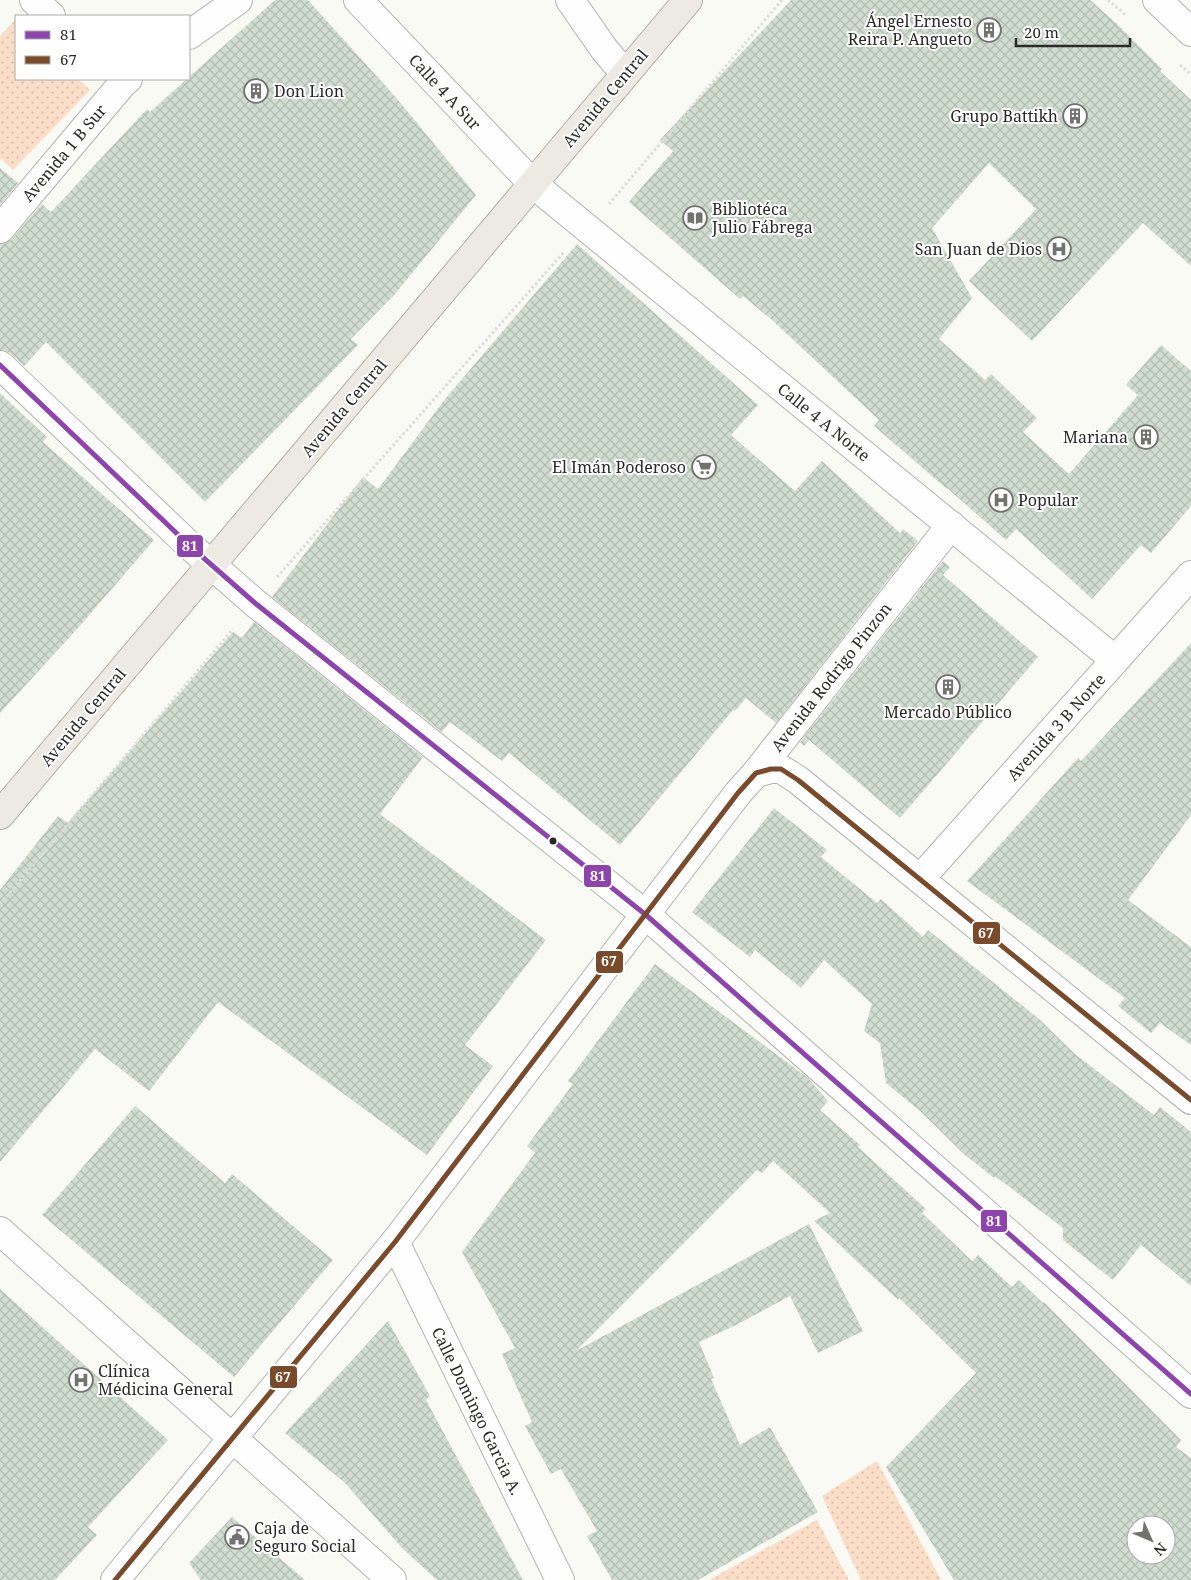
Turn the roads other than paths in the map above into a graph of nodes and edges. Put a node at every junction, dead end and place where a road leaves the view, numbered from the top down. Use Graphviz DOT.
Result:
graph roads {
  1 [pos="34,0"];
  2 [pos="238,0"];
  3 [pos="358,0"];
  4 [pos="570,0"];
  5 [pos="688,0"];
  6 [pos="1157,0"];
  7 [pos="50,15"];
  8 [pos="1191,32"];
  9 [pos="190,34"];
  10 [pos="625,74"];
  11 [pos="123,80"];
  12 [pos="533,184"];
  13 [pos="0,229"];
  14 [pos="0,365"];
  15 [pos="951,525"];
  16 [pos="212,565"];
  17 [pos="1191,575"];
  18 [pos="1115,660"];
  19 [pos="756,772"];
  20 [pos="0,815"];
  21 [pos="920,880"];
  22 [pos="646,914"];
  23 [pos="1191,1100"];
  24 [pos="0,1231"];
  25 [pos="395,1242"];
  26 [pos="1191,1394"];
  27 [pos="232,1438"];
  28 [pos="115,1580"];
  29 [pos="392,1580"];
  30 [pos="560,1580"];
  1 -- 7 [label="street"];
  2 -- 9 [label="street"];
  3 -- 12 [label="street, Calle 4 A Sur"];
  4 -- 10 [label="street"];
  5 -- 10 [label="main road, Avenida Central"];
  6 -- 8 [label="street"];
  10 -- 12 [label="main road, Avenida Central"];
  11 -- 13 [label="street, Avenida 1 B Sur"];
  12 -- 15 [label="street, Calle 4 A Norte"];
  12 -- 16 [label="main road, Avenida Central"];
  14 -- 16 [label="street"];
  15 -- 18 [label="street, Calle 4 A Norte"];
  15 -- 19 [label="street, Avenida Rodrigo Pinzon"];
  16 -- 20 [label="main road, Avenida Central"];
  16 -- 22 [label="street"];
  17 -- 18 [label="street, Avenida 3 B Norte"];
  18 -- 21 [label="street, Avenida 3 B Norte"];
  19 -- 21 [label="street"];
  19 -- 22 [label="street, Avenida Rodrigo Pinzon"];
  21 -- 23 [label="street"];
  22 -- 25 [label="street, Avenida Rodrigo Pinzon"];
  22 -- 26 [label="street"];
  24 -- 27 [label="street"];
  25 -- 27 [label="street, Avenida Rodrigo Pinzon"];
  25 -- 30 [label="street, Calle Domingo Garcia A."];
  27 -- 28 [label="street, Avenida Rodrigo Pinzon"];
  27 -- 29 [label="street"];
}
